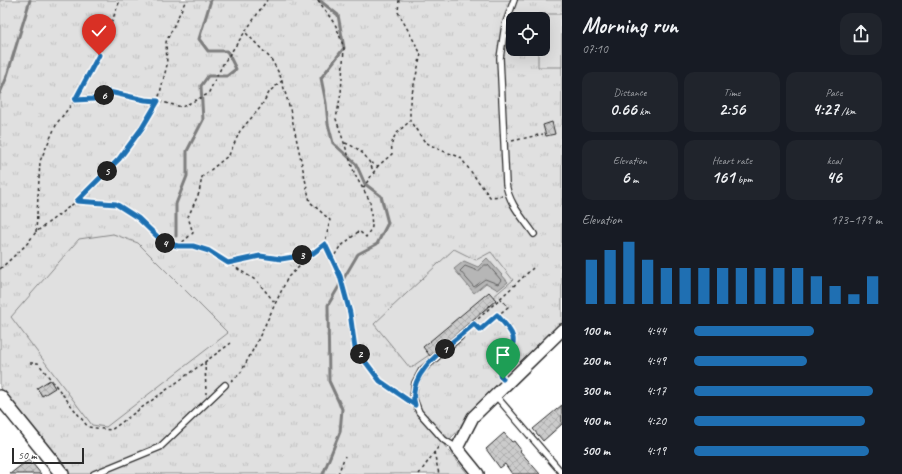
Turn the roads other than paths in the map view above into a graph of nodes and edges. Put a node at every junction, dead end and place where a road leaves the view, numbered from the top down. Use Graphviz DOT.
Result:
graph roads {
  1 [pos="514,0"];
  2 [pos="534,234"];
  3 [pos="562,330"];
  4 [pos="460,336"];
  5 [pos="225,385"];
  6 [pos="496,396"];
  7 [pos="1,399"];
  8 [pos="457,448"];
  9 [pos="562,473"];
  10 [pos="62,474"];
  11 [pos="94,474"];
  12 [pos="478,474"];
  1 -- 2 [label="lane"];
  3 -- 6 [label="street"];
  4 -- 8 [label="lane"];
  5 -- 11 [label="lane"];
  6 -- 8 [label="street"];
  6 -- 9 [label="lane"];
  7 -- 10 [label="street"];
  8 -- 12 [label="street"];
}
